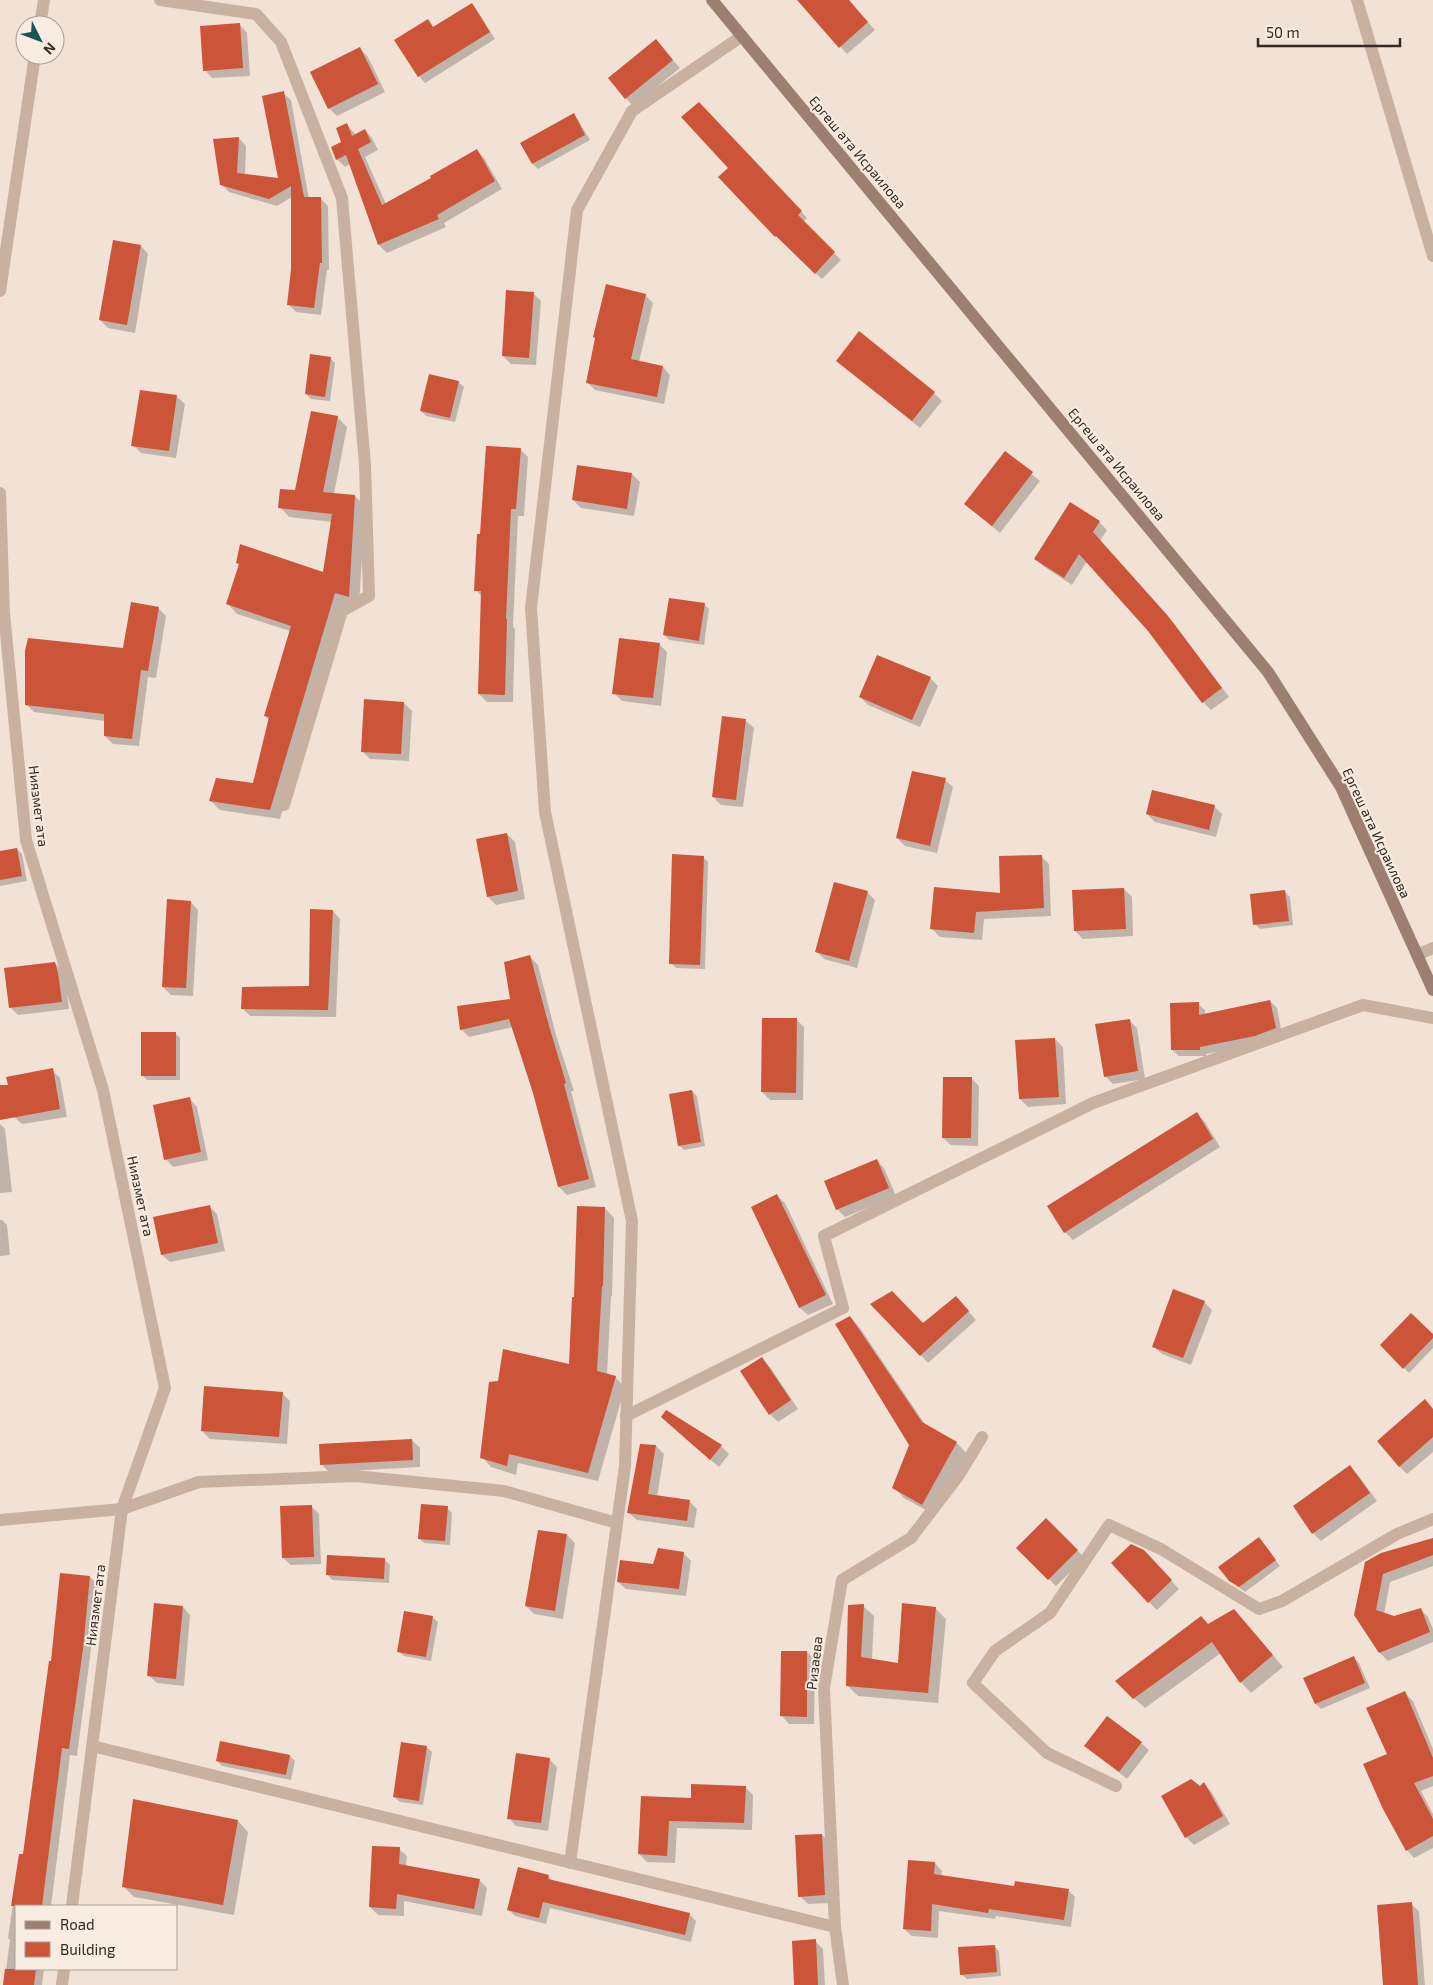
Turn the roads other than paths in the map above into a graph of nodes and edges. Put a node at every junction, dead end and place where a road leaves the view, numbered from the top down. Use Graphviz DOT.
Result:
graph roads {
  1 [pos="44,0"];
  2 [pos="160,0"];
  3 [pos="712,0"];
  4 [pos="1357,0"];
  5 [pos="42,15"];
  6 [pos="742,36"];
  7 [pos="34,65"];
  8 [pos="1433,256"];
  9 [pos="0,291"];
  10 [pos="0,493"];
  11 [pos="284,805"];
  12 [pos="1433,948"];
  13 [pos="1417,955"];
  14 [pos="1433,990"];
  15 [pos="1433,1018"];
  16 [pos="626,1416"];
  17 [pos="982,1438"];
  18 [pos="122,1509"];
  19 [pos="1433,1519"];
  20 [pos="0,1520"];
  21 [pos="617,1523"];
  22 [pos="92,1746"];
  23 [pos="1116,1786"];
  24 [pos="570,1862"];
  25 [pos="72,1905"];
  26 [pos="835,1927"];
  27 [pos="64,1970"];
  28 [pos="62,1985"];
  29 [pos="843,1985"];
  1 -- 5 [label="street"];
  2 -- 11 [label="street"];
  3 -- 6 [label="main road, Ергеш ата Исраилова"];
  4 -- 8 [label="street"];
  6 -- 13 [label="main road, Ергеш ата Исраилова"];
  6 -- 16 [label="street"];
  7 -- 9 [label="street"];
  10 -- 18 [label="street, Ниязмет ата"];
  12 -- 13 [label="street"];
  13 -- 14 [label="main road, Ергеш ата Исраилова"];
  15 -- 16 [label="street"];
  16 -- 21 [label="street"];
  17 -- 26 [label="street, Ризаева"];
  18 -- 20 [label="street"];
  18 -- 21 [label="street"];
  18 -- 22 [label="street, Ниязмет ата"];
  19 -- 23 [label="street"];
  21 -- 24 [label="street"];
  22 -- 24 [label="street"];
  22 -- 25 [label="street, Ниязмет ата"];
  24 -- 26 [label="street"];
  26 -- 29 [label="street, Ризаева"];
  27 -- 28 [label="street"];
}
